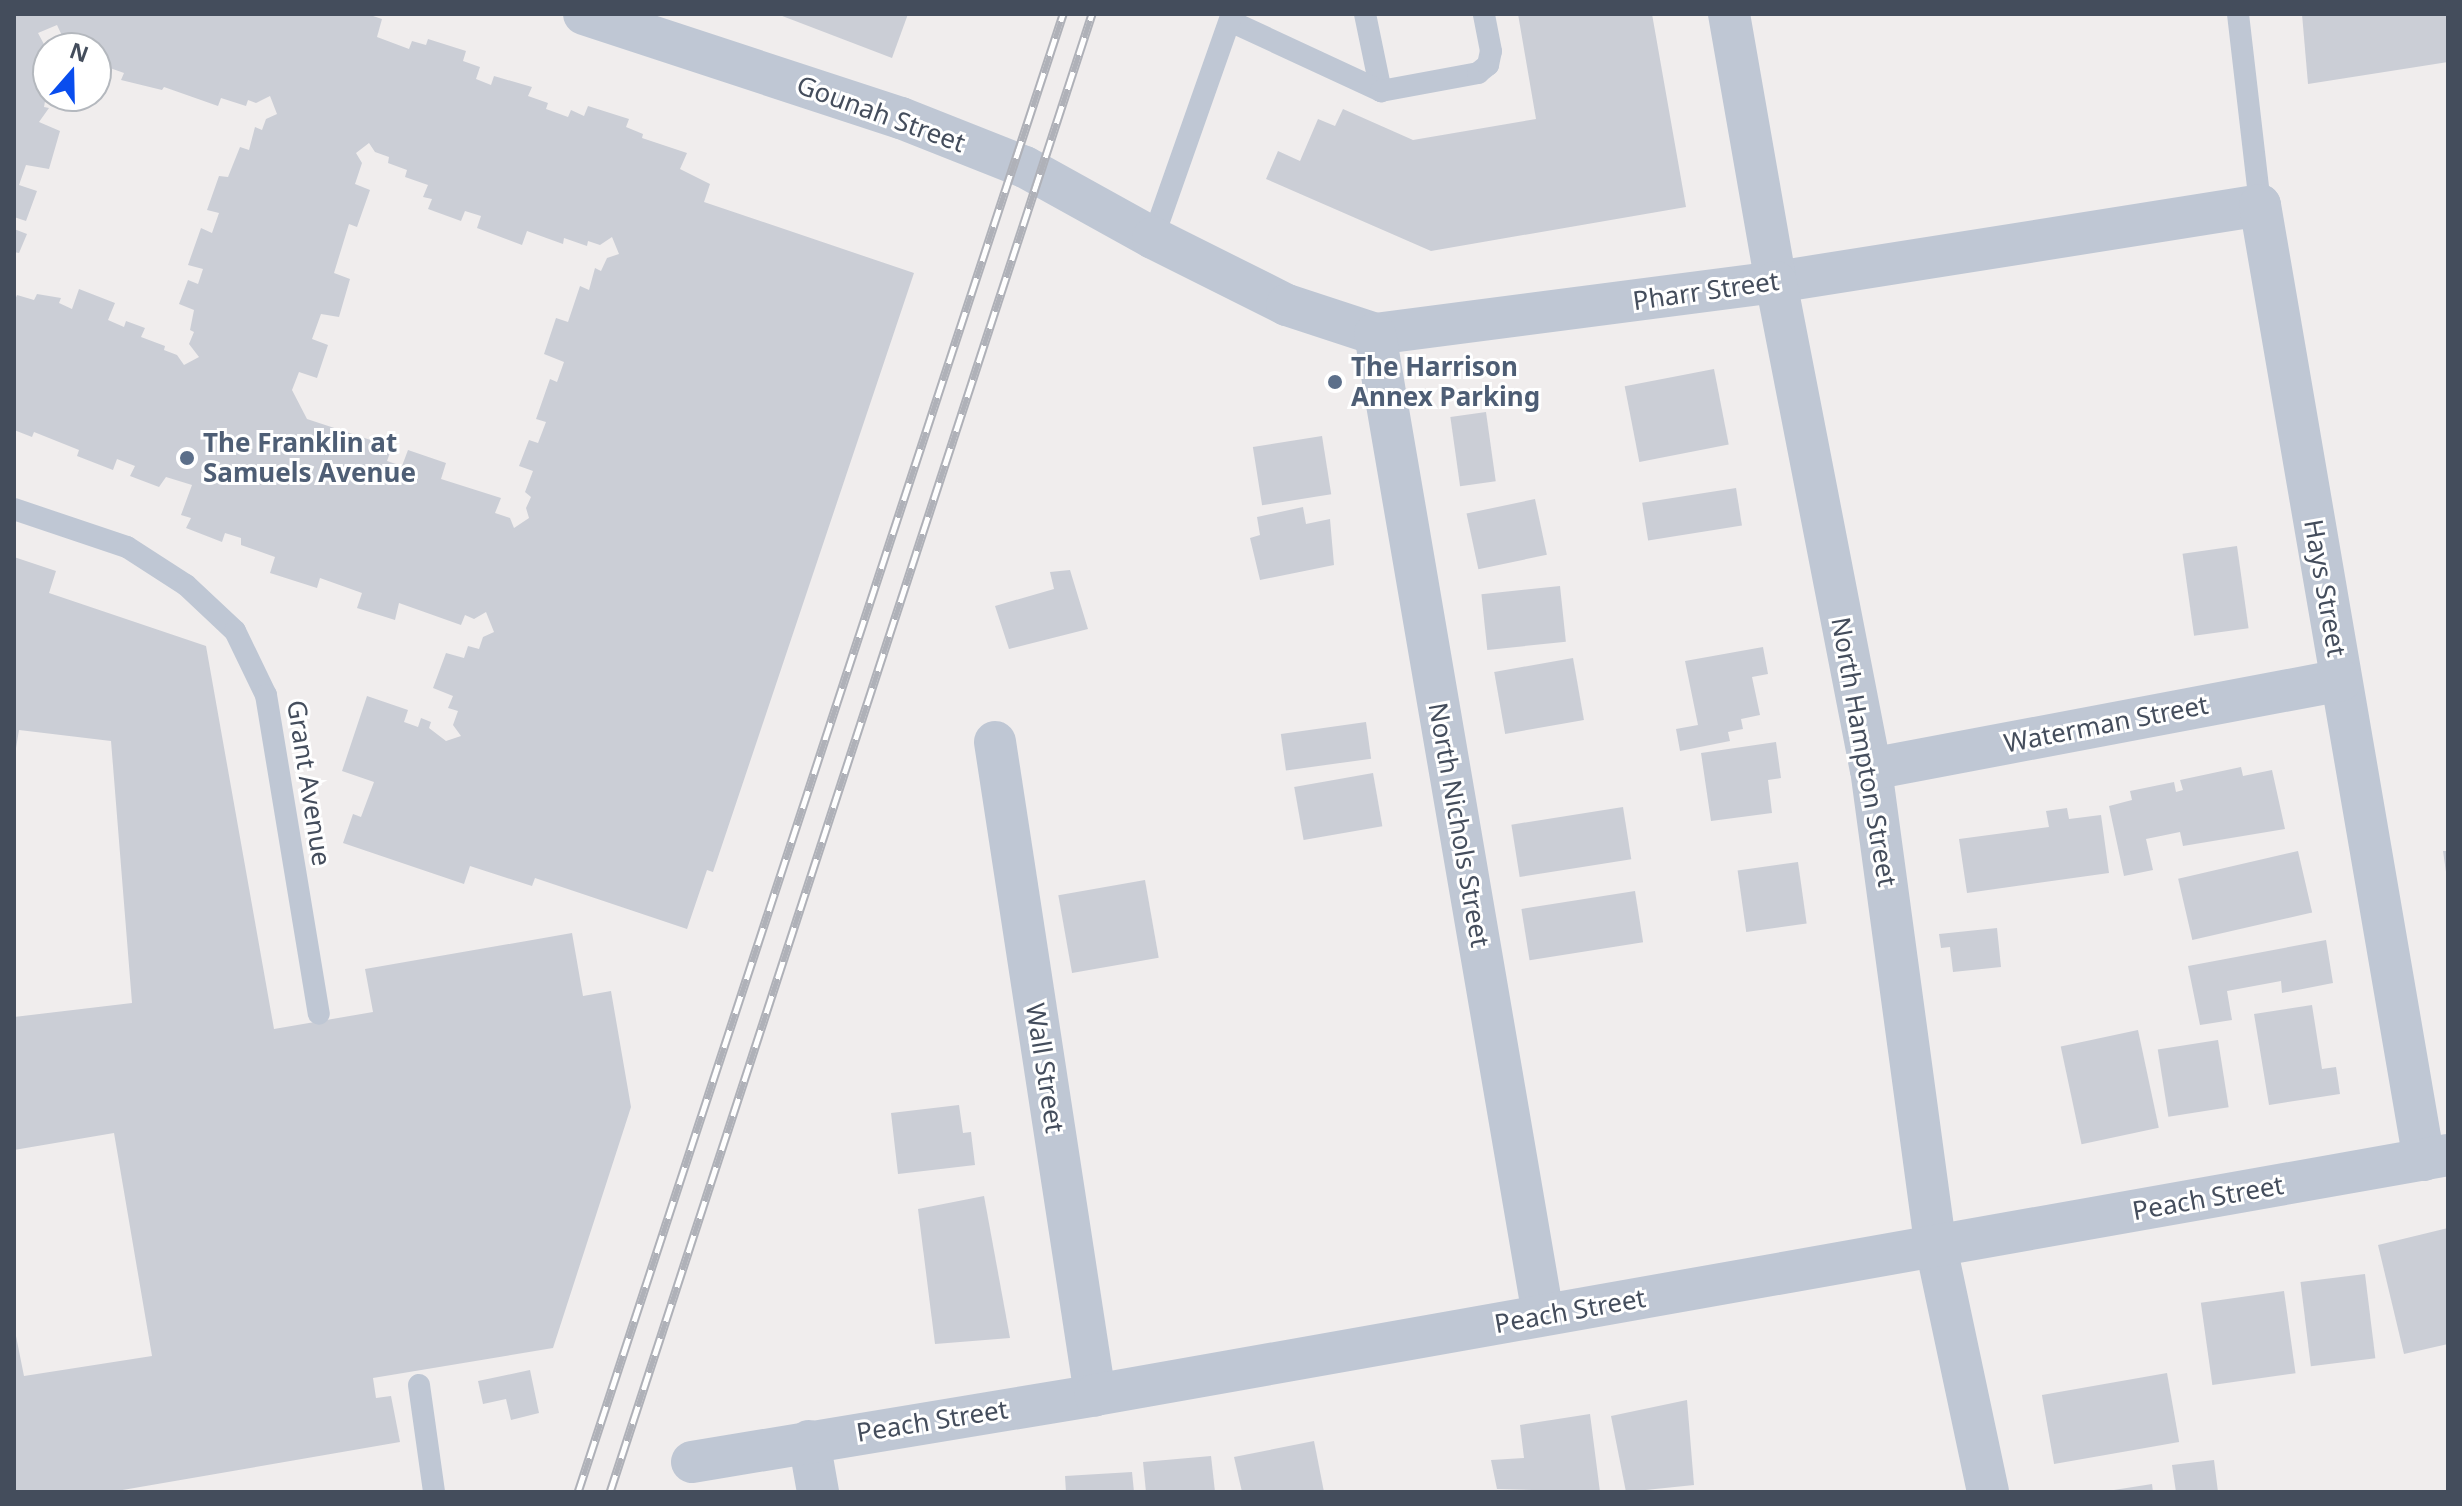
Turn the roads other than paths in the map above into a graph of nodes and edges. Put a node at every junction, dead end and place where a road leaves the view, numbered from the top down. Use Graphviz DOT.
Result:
graph roads {
  1 [pos="584,14"];
  2 [pos="1365,14"];
  3 [pos="1484,14"];
  4 [pos="1729,14"];
  5 [pos="2238,14"];
  6 [pos="1231,17"];
  7 [pos="1381,91"];
  8 [pos="2260,205"];
  9 [pos="1160,242"];
  10 [pos="1776,282"];
  11 [pos="1375,334"];
  12 [pos="14,509"];
  13 [pos="2341,680"];
  14 [pos="995,742"];
  15 [pos="1871,769"];
  16 [pos="319,1014"];
  17 [pos="2436,1158"];
  18 [pos="1936,1247"];
  19 [pos="1543,1315"];
  20 [pos="419,1385"];
  21 [pos="1095,1395"];
  22 [pos="809,1441"];
  23 [pos="692,1462"];
  24 [pos="434,1492"];
  25 [pos="818,1492"];
  26 [pos="1988,1492"];
  1 -- 9 [label="street, Gounah Street"];
  2 -- 7 [label="lane"];
  3 -- 7 [label="lane"];
  4 -- 10 [label="street, North Hampton Street"];
  5 -- 8 [label="lane, Hays Street"];
  6 -- 7 [label="lane"];
  6 -- 9 [label="lane"];
  8 -- 10 [label="street, Pharr Street"];
  8 -- 13 [label="street, Hays Street"];
  9 -- 11 [label="street, Pharr Street"];
  10 -- 11 [label="street, Pharr Street"];
  10 -- 15 [label="street, North Hampton Street"];
  11 -- 19 [label="street, North Nichols Street"];
  12 -- 16 [label="lane, Grant Avenue"];
  13 -- 15 [label="street, Waterman Street"];
  13 -- 17 [label="street, Hays Street"];
  14 -- 21 [label="street, Wall Street"];
  15 -- 18 [label="street, North Hampton Street"];
  17 -- 18 [label="street, Peach Street"];
  18 -- 19 [label="street, Peach Street"];
  18 -- 26 [label="street, North Hampton Street"];
  19 -- 21 [label="street, Peach Street"];
  20 -- 24 [label="lane"];
  21 -- 22 [label="street, Peach Street"];
  22 -- 23 [label="street, Peach Street"];
  22 -- 25 [label="street"];
}
